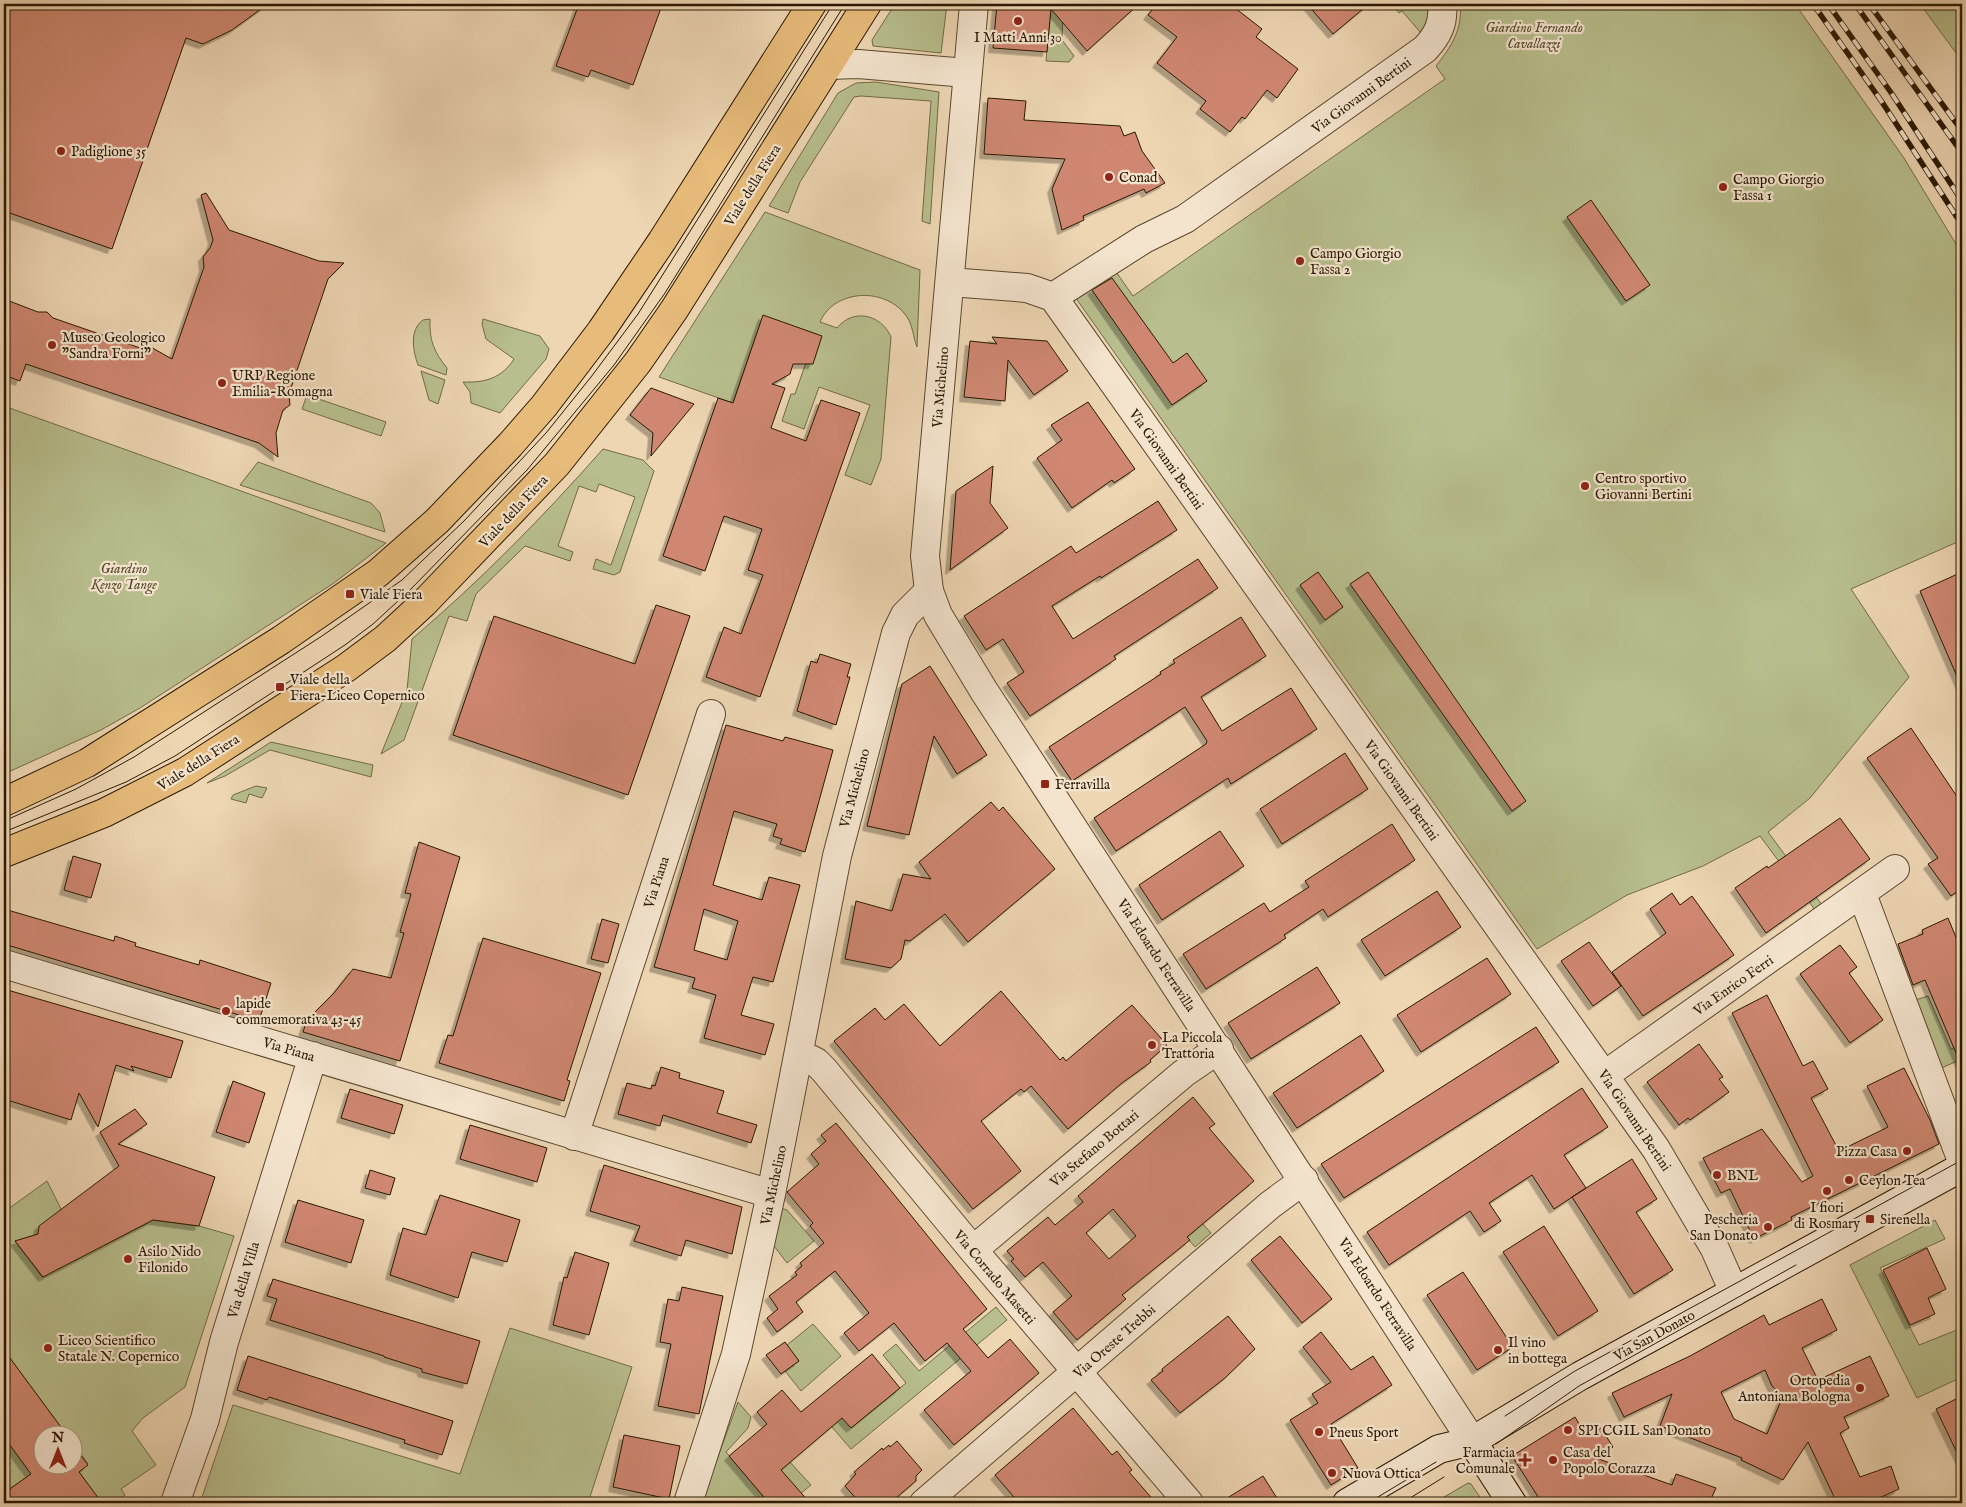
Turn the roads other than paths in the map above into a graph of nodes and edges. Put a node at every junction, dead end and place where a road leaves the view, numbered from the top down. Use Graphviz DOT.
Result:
graph roads {
  1 [pos="812,4"];
  2 [pos="867,4"];
  3 [pos="974,4"];
  4 [pos="1442,4"];
  5 [pos="829,65"];
  6 [pos="967,73"];
  7 [pos="950,282"];
  8 [pos="1053,297"];
  9 [pos="929,592"];
  10 [pos="711,714"];
  11 [pos="4,802"];
  12 [pos="4,853"];
  13 [pos="1895,870"];
  14 [pos="1862,894"];
  15 [pos="4,964"];
  16 [pos="1219,1049"];
  17 [pos="800,1054"];
  18 [pos="313,1056"];
  19 [pos="1605,1075"];
  20 [pos="574,1136"];
  21 [pos="1962,1160"];
  22 [pos="1962,1167"];
  23 [pos="1304,1180"];
  24 [pos="771,1194"];
  25 [pos="973,1250"];
  26 [pos="1734,1292"];
  27 [pos="1077,1373"];
  28 [pos="1472,1441"];
  29 [pos="175,1503"];
  30 [pos="688,1503"];
  31 [pos="924,1503"];
  32 [pos="1189,1503"];
  33 [pos="1347,1503"];
  34 [pos="1512,1503"];
  1 -- 11 [label="main road"];
  2 -- 5 [label="main road, Viale della Fiera"];
  3 -- 6 [label="street, Via Michelino"];
  4 -- 8 [label="street, Via Giovanni Bertini"];
  5 -- 6 [label="street"];
  5 -- 12 [label="main road, Viale della Fiera"];
  6 -- 7 [label="street, Via Michelino"];
  7 -- 8 [label="street"];
  7 -- 9 [label="street, Via Michelino"];
  8 -- 19 [label="street, Via Giovanni Bertini"];
  9 -- 16 [label="street, Via Edoardo Ferravilla"];
  9 -- 17 [label="street, Via Michelino"];
  10 -- 20 [label="street, Via Piana"];
  13 -- 14 [label="street, Via Enrico Ferri"];
  14 -- 19 [label="street, Via Enrico Ferri"];
  14 -- 21 [label="street"];
  15 -- 18 [label="street, Via Piana"];
  16 -- 23 [label="street, Via Edoardo Ferravilla"];
  16 -- 25 [label="street, Via Stefano Bottari"];
  17 -- 24 [label="street, Via Michelino"];
  17 -- 25 [label="street, Via Corrado Masetti"];
  18 -- 20 [label="street, Via Piana"];
  18 -- 29 [label="street, Via della Villa"];
  19 -- 26 [label="street, Via Giovanni Bertini"];
  20 -- 24 [label="street, Via Piana"];
  22 -- 26 [label="street, Via San Donato"];
  23 -- 27 [label="street, Via Oreste Trebbi"];
  23 -- 28 [label="street, Via Edoardo Ferravilla"];
  24 -- 30 [label="street, Via Michelino"];
  25 -- 27 [label="street, Via Corrado Masetti"];
  26 -- 28 [label="street, Via San Donato"];
  27 -- 31 [label="street, Via Oreste Trebbi"];
  27 -- 32 [label="street, Via Corrado Masetti"];
  28 -- 33 [label="street, Via San Donato"];
  28 -- 34 [label="street, Via Edoardo Ferravilla"];
}
